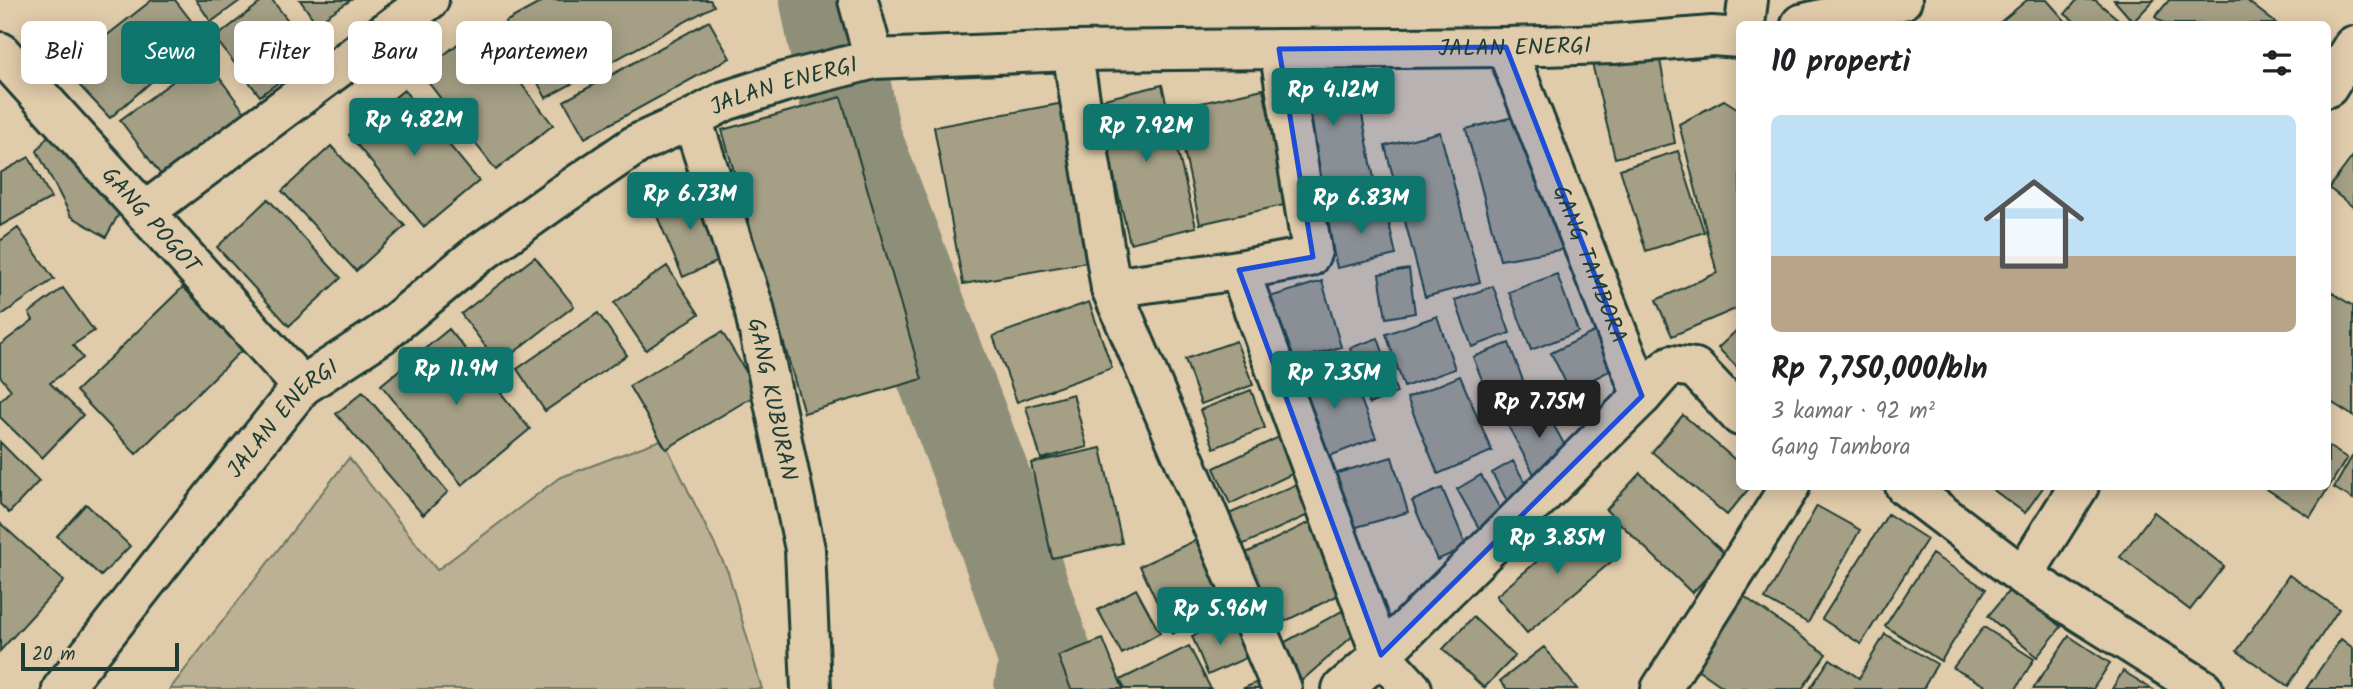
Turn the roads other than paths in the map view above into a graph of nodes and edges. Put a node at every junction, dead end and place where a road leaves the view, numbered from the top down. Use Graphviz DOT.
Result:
graph roads {
  1 [pos="429,0"];
  2 [pos="858,0"];
  3 [pos="1748,0"];
  4 [pos="1902,0"];
  5 [pos="1745,21"];
  6 [pos="1814,21"];
  7 [pos="1736,38"];
  8 [pos="2353,46"];
  9 [pos="1506,47"];
  10 [pos="1279,49"];
  11 [pos="0,51"];
  12 [pos="1072,51"];
  13 [pos="869,61"];
  14 [pos="2331,82"];
  15 [pos="692,119"];
  16 [pos="146,211"];
  17 [pos="1239,270"];
  18 [pos="1111,288"];
  19 [pos="303,386"];
  20 [pos="1642,396"];
  21 [pos="1736,412"];
  22 [pos="1787,490"];
  23 [pos="1910,490"];
  24 [pos="2077,490"];
  25 [pos="2024,576"];
  26 [pos="1381,655"];
  27 [pos="75,685"];
  28 [pos="811,689"];
  29 [pos="1282,689"];
  30 [pos="1342,689"];
  31 [pos="1412,689"];
  32 [pos="1661,689"];
  33 [pos="2203,689"];
  1 -- 16 [label="main road"];
  2 -- 13 [label="main road"];
  3 -- 5 [label="main road"];
  4 -- 6 [label="main road"];
  7 -- 9 [label="main road, JALAN ENERGI"];
  8 -- 14 [label="main road"];
  9 -- 10 [label="main road, JALAN ENERGI"];
  9 -- 20 [label="main road, GANG TAMBORA"];
  10 -- 12 [label="main road, JALAN ENERGI"];
  10 -- 17 [label="main road"];
  11 -- 16 [label="main road, GANG POGOT"];
  12 -- 13 [label="main road, JALAN ENERGI"];
  12 -- 18 [label="main road"];
  13 -- 15 [label="main road, JALAN ENERGI"];
  15 -- 19 [label="main road, JALAN ENERGI"];
  15 -- 28 [label="main road, GANG KUBURAN"];
  16 -- 19 [label="main road, GANG POGOT"];
  17 -- 18 [label="main road"];
  17 -- 26 [label="main road"];
  18 -- 29 [label="main road"];
  19 -- 27 [label="main road, JALAN ENERGI"];
  20 -- 21 [label="main road"];
  20 -- 26 [label="main road"];
  22 -- 32 [label="main road"];
  23 -- 25 [label="main road"];
  24 -- 25 [label="main road"];
  25 -- 33 [label="main road"];
  26 -- 30 [label="main road"];
  26 -- 31 [label="main road"];
}
